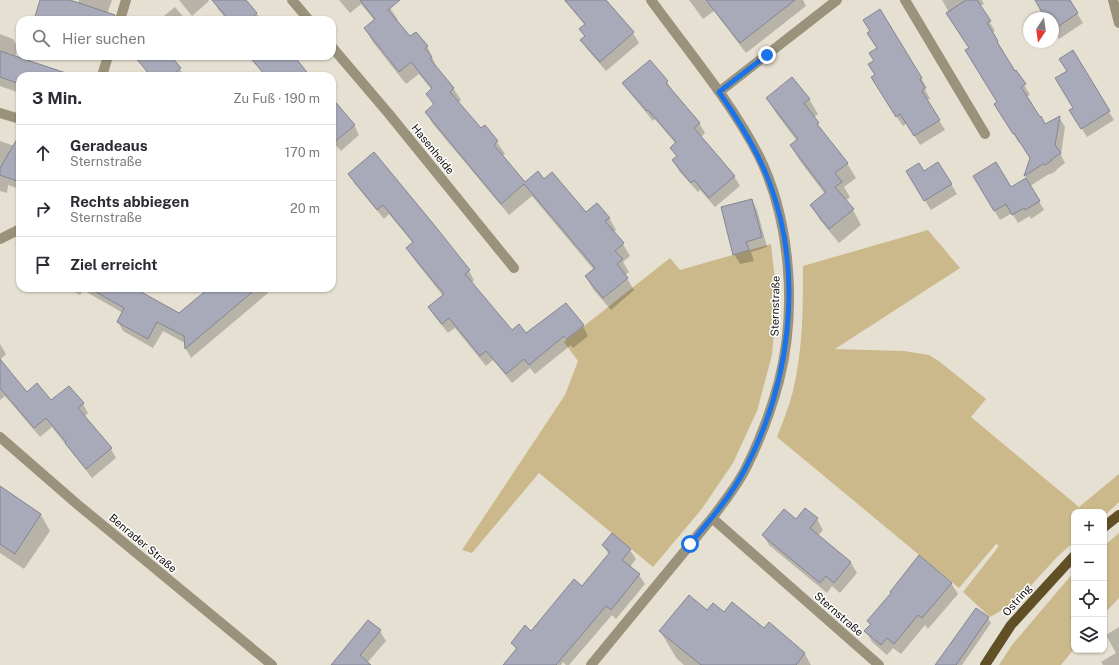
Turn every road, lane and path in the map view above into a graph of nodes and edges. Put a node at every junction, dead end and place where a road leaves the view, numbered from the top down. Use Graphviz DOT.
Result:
graph roads {
  1 [pos="126,0"];
  2 [pos="292,0"];
  3 [pos="651,0"];
  4 [pos="837,0"];
  5 [pos="905,0"];
  6 [pos="1113,0"];
  7 [pos="121,16"];
  8 [pos="306,16"];
  9 [pos="1119,23"];
  10 [pos="336,52"];
  11 [pos="107,60"];
  12 [pos="103,72"];
  13 [pos="719,92"];
  14 [pos="0,113"];
  15 [pos="16,118"];
  16 [pos="985,134"];
  17 [pos="16,231"];
  18 [pos="0,239"];
  19 [pos="514,268"];
  20 [pos="0,437"];
  21 [pos="1119,515"];
  22 [pos="712,518"];
  23 [pos="1107,525"];
  24 [pos="1071,559"];
  25 [pos="272,665"];
  26 [pos="591,665"];
  27 [pos="878,665"];
  28 [pos="985,665"];
  1 -- 7 [label="street"];
  2 -- 8 [label="street"];
  3 -- 13 [label="street, Sternstraße"];
  4 -- 13 [label="street"];
  5 -- 16 [label="street"];
  6 -- 9 [label="street"];
  10 -- 19 [label="street, Hasenheide"];
  11 -- 12 [label="street"];
  13 -- 22 [label="street, Sternstraße"];
  14 -- 15 [label="street"];
  17 -- 18 [label="street"];
  20 -- 25 [label="street, Benrader Straße"];
  21 -- 23 [label="main road"];
  22 -- 26 [label="street, Sternstraße"];
  22 -- 27 [label="street, Sternstraße"];
  24 -- 28 [label="main road, Ostring"];
}
